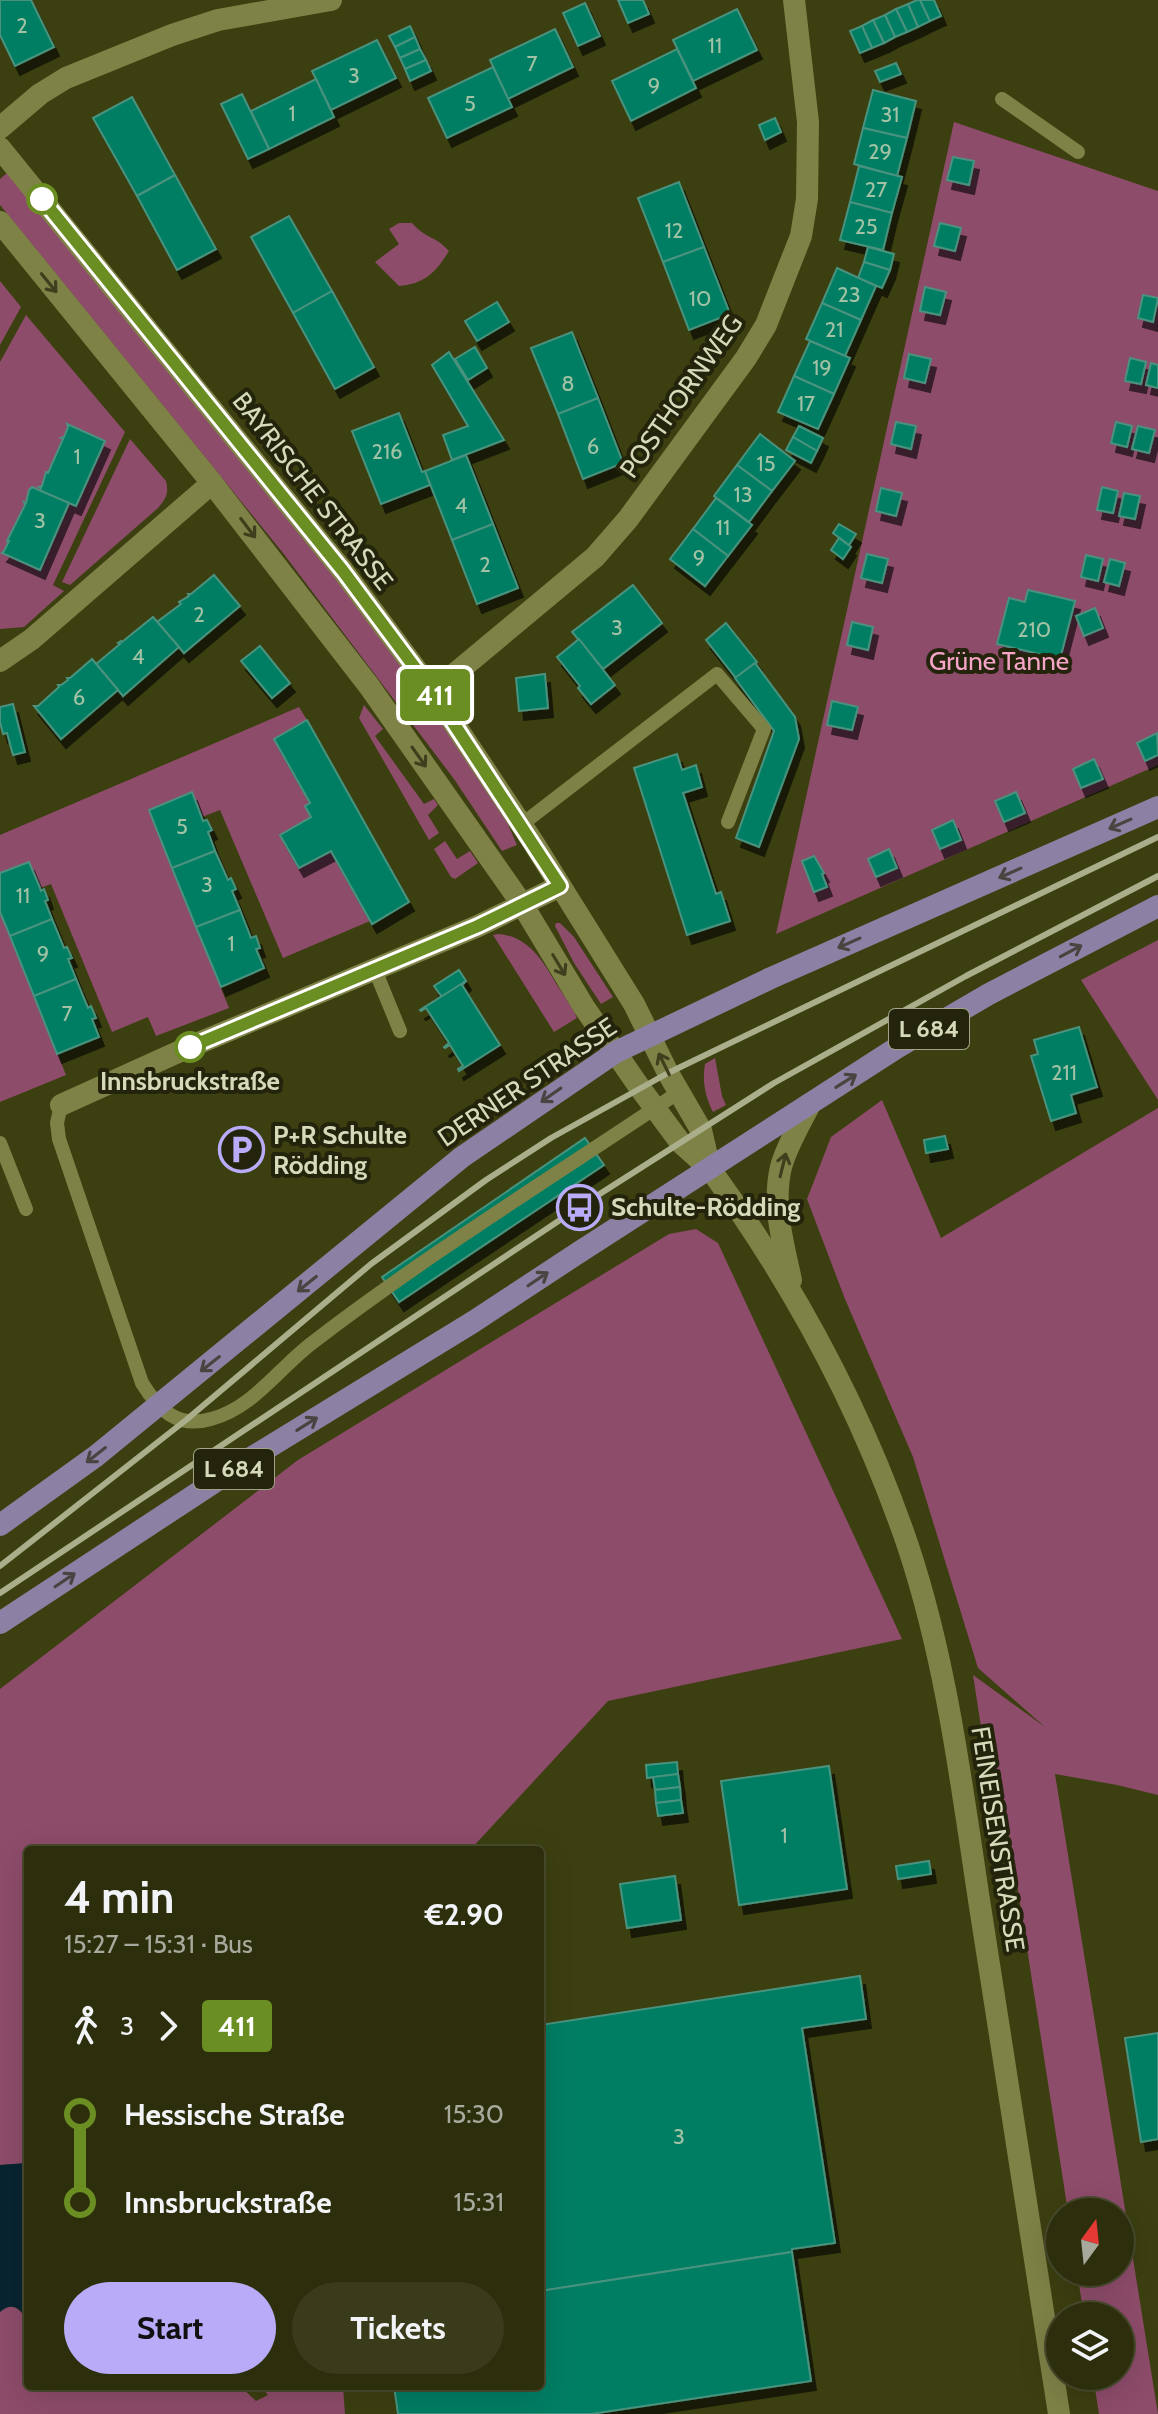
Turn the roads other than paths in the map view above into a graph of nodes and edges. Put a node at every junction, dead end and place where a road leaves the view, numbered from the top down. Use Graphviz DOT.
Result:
graph roads {
  1 [pos="331,0"];
  2 [pos="794,0"];
  3 [pos="1002,99"];
  4 [pos="0,128"];
  5 [pos="0,148"];
  6 [pos="1078,152"];
  7 [pos="0,222"];
  8 [pos="212,483"];
  9 [pos="0,661"];
  10 [pos="433,692"];
  11 [pos="1158,807"];
  12 [pos="728,822"];
  13 [pos="521,825"];
  14 [pos="560,886"];
  15 [pos="522,904"];
  16 [pos="1158,906"];
  17 [pos="375,970"];
  18 [pos="400,1031"];
  19 [pos="650,1035"];
  20 [pos="616,1052"];
  21 [pos="679,1092"];
  22 [pos="810,1104"];
  23 [pos="61,1105"];
  24 [pos="654,1108"];
  25 [pos="0,1143"];
  26 [pos="710,1169"];
  27 [pos="26,1209"];
  28 [pos="795,1297"];
  29 [pos="157,1406"];
  30 [pos="0,1525"];
  31 [pos="0,1623"];
  32 [pos="1059,2414"];
  1 -- 4 [label="street"];
  2 -- 10 [label="street, POSTHORNWEG"];
  3 -- 6 [label="lane"];
  5 -- 10 [label="street, BAYRISCHE STRASSE"];
  7 -- 8 [label="street, one-way"];
  8 -- 9 [label="street"];
  8 -- 15 [label="street, one-way"];
  10 -- 13 [label="street, BAYRISCHE STRASSE"];
  11 -- 19 [label="main road, DERNER STRASSE, one-way"];
  12 -- 13 [label="lane"];
  13 -- 14 [label="street, BAYRISCHE STRASSE"];
  14 -- 15 [label="street"];
  14 -- 19 [label="street, BAYRISCHE STRASSE"];
  15 -- 17 [label="street"];
  15 -- 20 [label="street, one-way"];
  22 -- 16 [label="main road, L 684, one-way"];
  17 -- 18 [label="lane"];
  17 -- 23 [label="street"];
  19 -- 20 [label="main road, DERNER STRASSE"];
  21 -- 19 [label="street, BAYRISCHE STRASSE, one-way"];
  20 -- 24 [label="street, FEINEISENSTRASSE"];
  20 -- 29 [label="main road, DERNER STRASSE, one-way"];
  21 -- 24 [label="lane"];
  21 -- 26 [label="street, BAYRISCHE STRASSE"];
  22 -- 26 [label="main road, L 684"];
  28 -- 22 [label="street, FEINEISENSTRASSE, one-way"];
  23 -- 29 [label="lane"];
  24 -- 26 [label="street, FEINEISENSTRASSE"];
  24 -- 29 [label="lane"];
  25 -- 27 [label="lane"];
  26 -- 28 [label="street, FEINEISENSTRASSE"];
  31 -- 26 [label="main road, L 684, one-way"];
  28 -- 32 [label="street, FEINEISENSTRASSE"];
  29 -- 30 [label="main road, DERNER STRASSE, one-way"];
}
